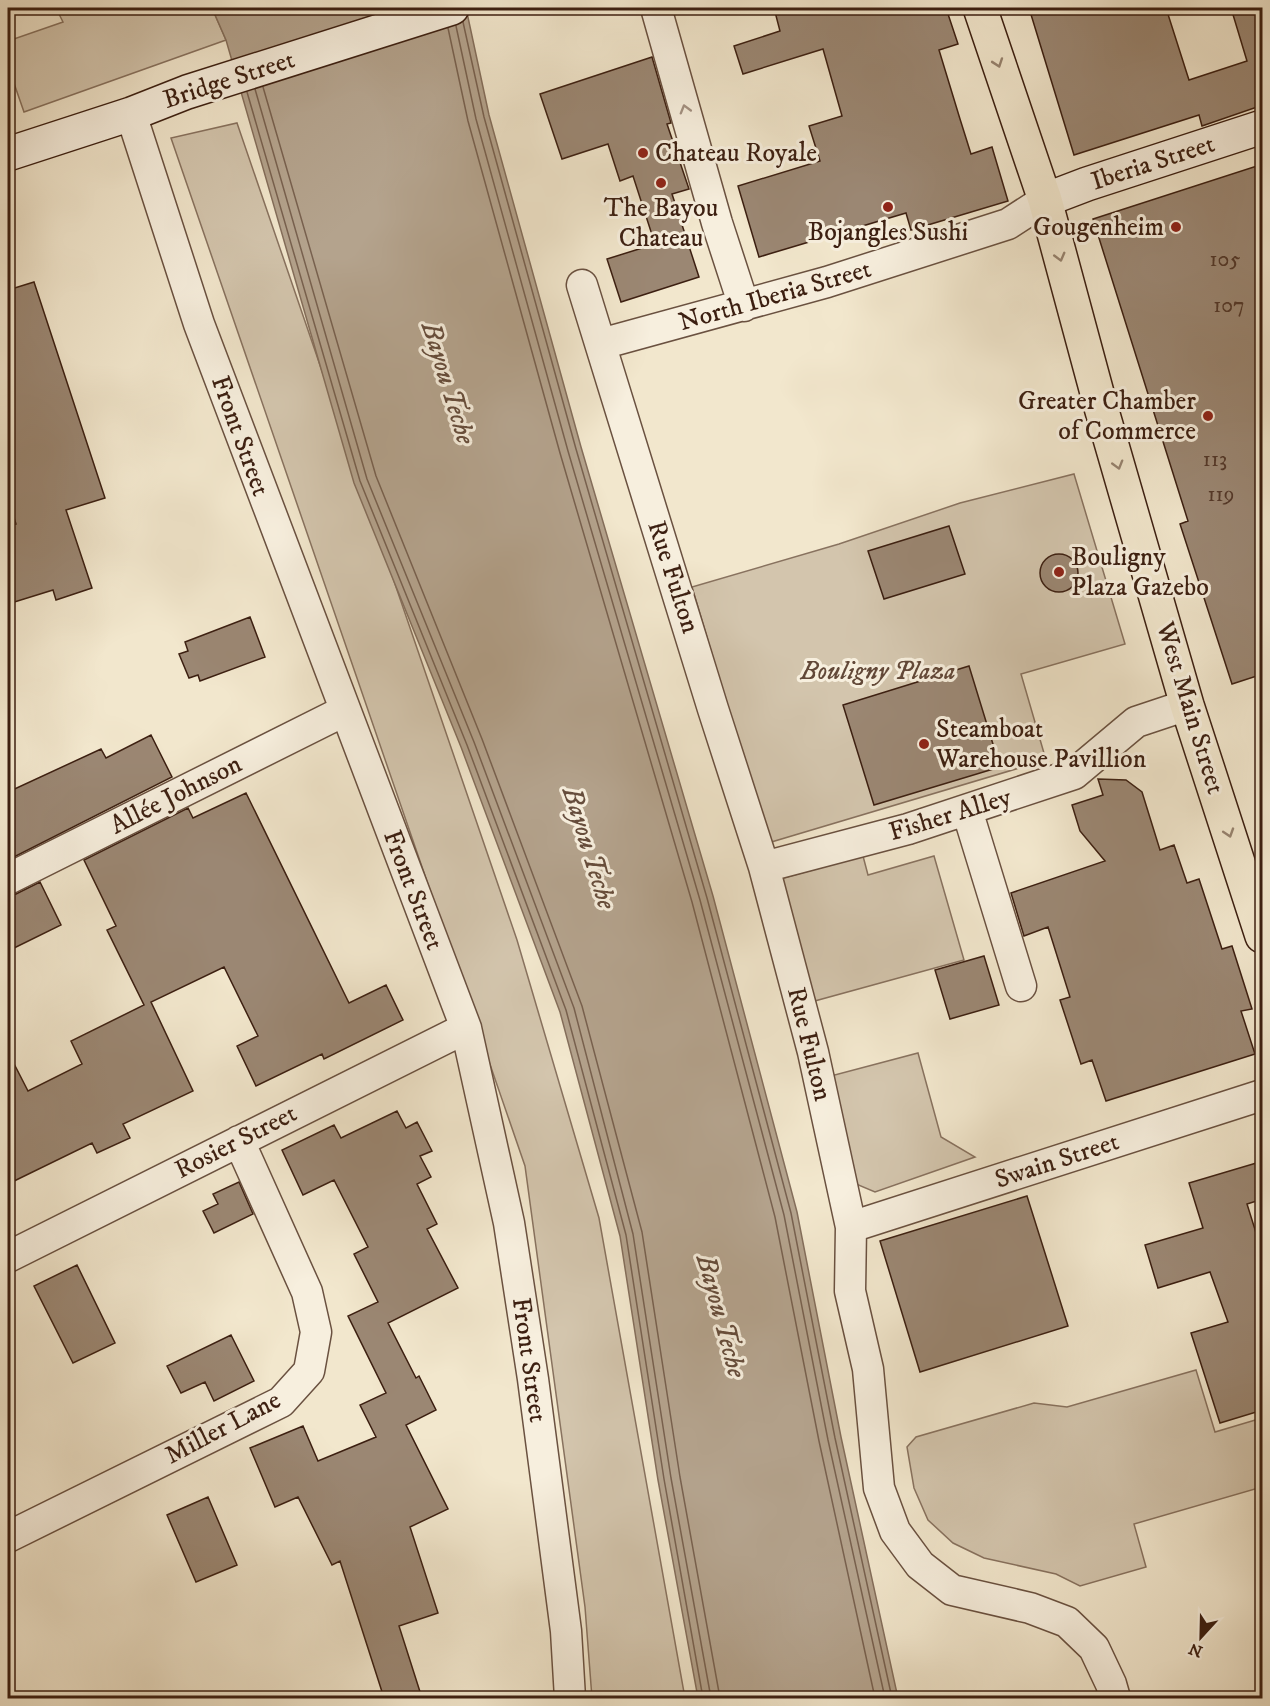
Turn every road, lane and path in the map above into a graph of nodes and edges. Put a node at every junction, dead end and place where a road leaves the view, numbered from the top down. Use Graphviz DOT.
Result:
graph roads {
  1 [pos="452,8"];
  2 [pos="656,8"];
  3 [pos="980,8"];
  4 [pos="130,114"];
  5 [pos="1263,127"];
  6 [pos="8,154"];
  7 [pos="1045,201"];
  8 [pos="582,285"];
  9 [pos="744,306"];
  10 [pos="601,344"];
  11 [pos="1187,705"];
  12 [pos="344,711"];
  13 [pos="967,810"];
  14 [pos="764,867"];
  15 [pos="8,879"];
  16 [pos="1263,936"];
  17 [pos="1021,986"];
  18 [pos="465,1028"];
  19 [pos="1263,1095"];
  20 [pos="239,1141"];
  21 [pos="851,1227"];
  22 [pos="8,1257"];
  23 [pos="8,1538"];
  24 [pos="570,1698"];
  25 [pos="1115,1698"];
  1 -- 4 [label="main road, Bridge Street"];
  9 -- 2 [label="street, one-way"];
  3 -- 7 [label="main road, West Main Street, one-way"];
  4 -- 6 [label="main road, Bridge Street"];
  4 -- 12 [label="street, Front Street"];
  5 -- 7 [label="main road, Iberia Street"];
  7 -- 9 [label="street, North Iberia Street"];
  7 -- 11 [label="main road, West Main Street, one-way"];
  8 -- 10 [label="street, Rue Fulton"];
  9 -- 10 [label="street, North Iberia Street"];
  10 -- 14 [label="street, Rue Fulton"];
  11 -- 13 [label="street, Fisher Alley"];
  11 -- 16 [label="main road, West Main Street, one-way"];
  12 -- 15 [label="street, Allée Johnson"];
  12 -- 18 [label="street, Front Street"];
  13 -- 14 [label="street, Fisher Alley"];
  13 -- 17 [label="street"];
  14 -- 21 [label="street, Rue Fulton"];
  18 -- 20 [label="street, Rosier Street"];
  18 -- 24 [label="street, Front Street"];
  19 -- 21 [label="street, Swain Street"];
  20 -- 22 [label="street, Rosier Street"];
  20 -- 23 [label="street, Miller Lane"];
  21 -- 25 [label="street, Rue Fulton"];
}
